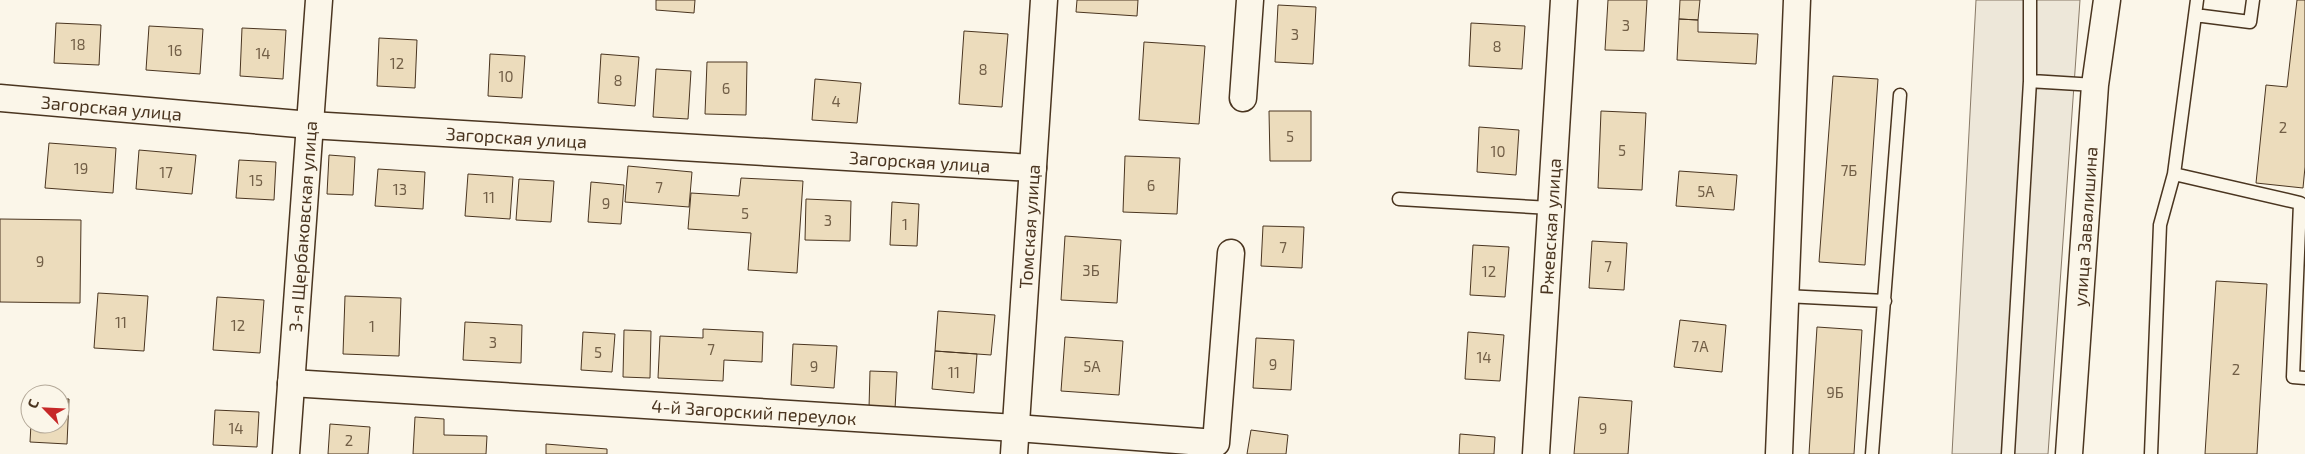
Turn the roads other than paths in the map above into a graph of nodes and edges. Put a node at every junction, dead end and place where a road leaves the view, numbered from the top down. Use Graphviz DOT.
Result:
graph roads {
  1 [pos="319,0"];
  2 [pos="1044,0"];
  3 [pos="1250,0"];
  4 [pos="1564,0"];
  5 [pos="1797,0"];
  6 [pos="2030,0"];
  7 [pos="2107,0"];
  8 [pos="2197,0"];
  9 [pos="2253,0"];
  10 [pos="2195,14"];
  11 [pos="2030,81"];
  12 [pos="2095,85"];
  13 [pos="1900,95"];
  14 [pos="0,98"];
  15 [pos="1243,98"];
  16 [pos="310,126"];
  17 [pos="1033,168"];
  18 [pos="2174,174"];
  19 [pos="1399,199"];
  20 [pos="2302,201"];
  21 [pos="1550,208"];
  22 [pos="2302,229"];
  23 [pos="1231,253"];
  24 [pos="1785,296"];
  25 [pos="1885,301"];
  26 [pos="2305,378"];
  27 [pos="291,383"];
  28 [pos="1016,428"];
  29 [pos="286,454"];
  30 [pos="1014,454"];
  31 [pos="1536,454"];
  32 [pos="1779,454"];
  33 [pos="1872,454"];
  34 [pos="2008,454"];
  35 [pos="2069,454"];
  36 [pos="2151,454"];
  1 -- 16 [label="street, 3-я Щербаковская улица"];
  2 -- 17 [label="street, Томская улица"];
  3 -- 15 [label="street"];
  4 -- 21 [label="street, Ржевская улица"];
  5 -- 24 [label="street"];
  6 -- 11 [label="lane"];
  7 -- 12 [label="street, улица Завалишина"];
  8 -- 10 [label="lane"];
  9 -- 10 [label="lane"];
  10 -- 18 [label="lane"];
  11 -- 12 [label="lane"];
  11 -- 34 [label="lane"];
  12 -- 35 [label="street, улица Завалишина"];
  13 -- 25 [label="lane"];
  14 -- 16 [label="street, Загорская улица"];
  16 -- 17 [label="street, Загорская улица"];
  16 -- 27 [label="street, 3-я Щербаковская улица"];
  17 -- 28 [label="street, Томская улица"];
  18 -- 20 [label="lane"];
  18 -- 36 [label="lane"];
  19 -- 21 [label="lane"];
  20 -- 22 [label="lane"];
  21 -- 31 [label="street, Ржевская улица"];
  22 -- 26 [label="lane"];
  23 -- 28 [label="street, 4-й Загорский переулок"];
  24 -- 25 [label="lane"];
  24 -- 32 [label="street"];
  25 -- 33 [label="lane"];
  27 -- 28 [label="street, 4-й Загорский переулок"];
  27 -- 29 [label="street, 3-я Щербаковская улица"];
  28 -- 30 [label="street, Томская улица"];
}
